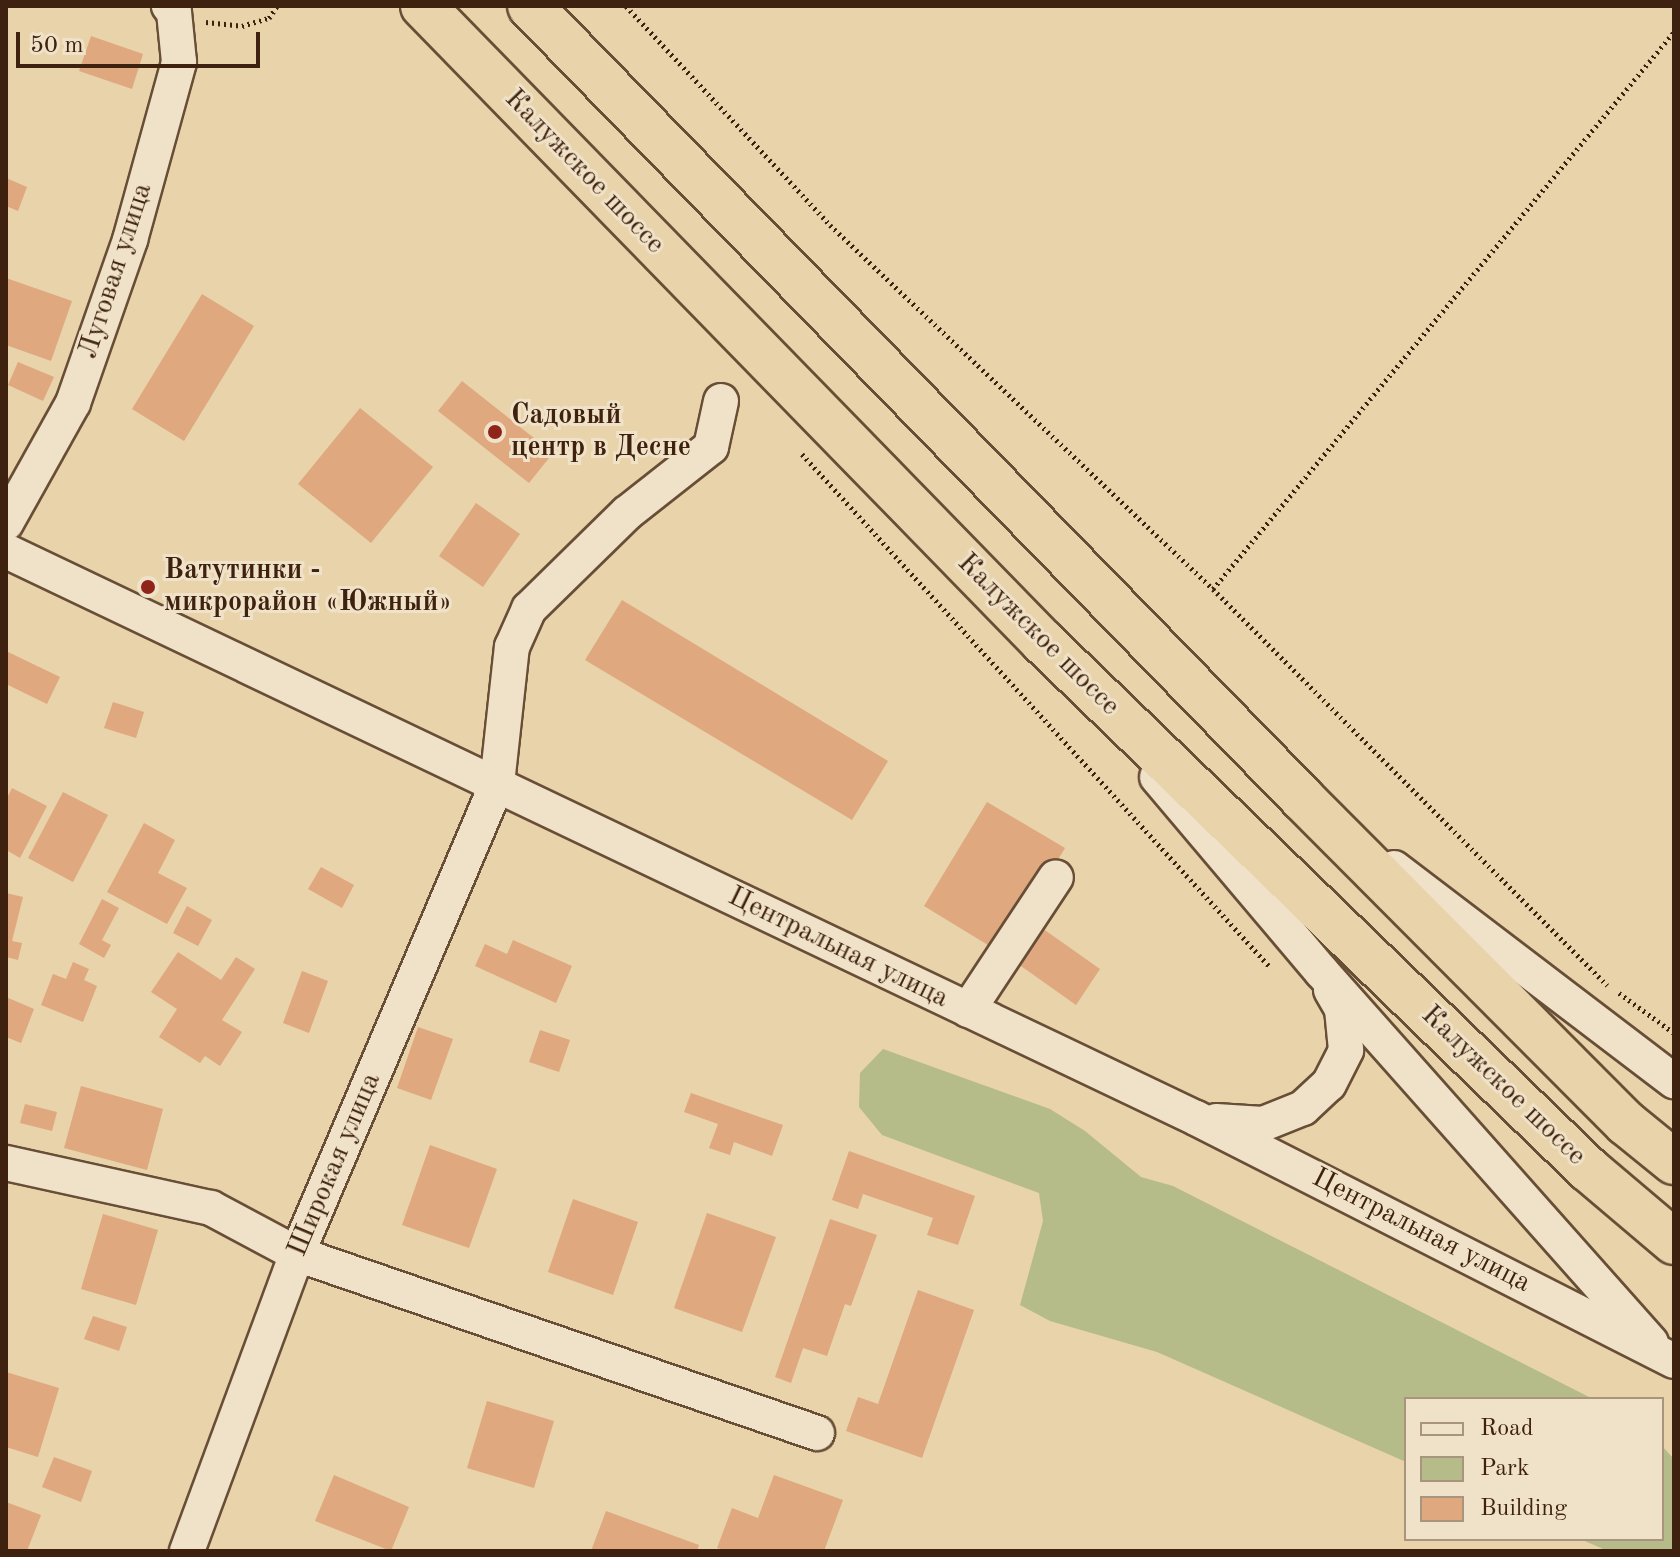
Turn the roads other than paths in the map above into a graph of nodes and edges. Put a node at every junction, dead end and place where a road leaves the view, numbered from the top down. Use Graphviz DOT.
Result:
graph roads {
  1 [pos="423,6"];
  2 [pos="530,6"];
  3 [pos="171,9"];
  4 [pos="721,401"];
  5 [pos="6,523"];
  6 [pos="6,551"];
  7 [pos="1043,642"];
  8 [pos="497,784"];
  9 [pos="1302,798"];
  10 [pos="671,867"];
  11 [pos="1056,877"];
  12 [pos="822,928"];
  13 [pos="1321,971"];
  14 [pos="968,1010"];
  15 [pos="1674,1081"];
  16 [pos="1196,1118"];
  17 [pos="1674,1162"];
  18 [pos="6,1163"];
  19 [pos="1674,1242"];
  20 [pos="297,1254"];
  21 [pos="1671,1362"];
  22 [pos="817,1433"];
  23 [pos="187,1551"];
  1 -- 7 [label="highway, Калужское шоссе"];
  2 -- 9 [label="highway, Калужское шоссе"];
  3 -- 5 [label="street, Луговая улица"];
  4 -- 8 [label="street, Широкая улица"];
  6 -- 8 [label="street, Центральная улица"];
  7 -- 13 [label="street"];
  7 -- 19 [label="highway, Калужское шоссе"];
  8 -- 10 [label="street, Центральная улица"];
  8 -- 20 [label="street, Широкая улица"];
  9 -- 15 [label="street"];
  9 -- 17 [label="highway, Калужское шоссе"];
  10 -- 12 [label="street"];
  10 -- 14 [label="street, Центральная улица"];
  11 -- 14 [label="street"];
  13 -- 16 [label="street"];
  13 -- 21 [label="street"];
  14 -- 16 [label="street, Центральная улица"];
  16 -- 21 [label="street, Центральная улица"];
  18 -- 20 [label="street"];
  20 -- 22 [label="street"];
  20 -- 23 [label="street, Широкая улица"];
}
